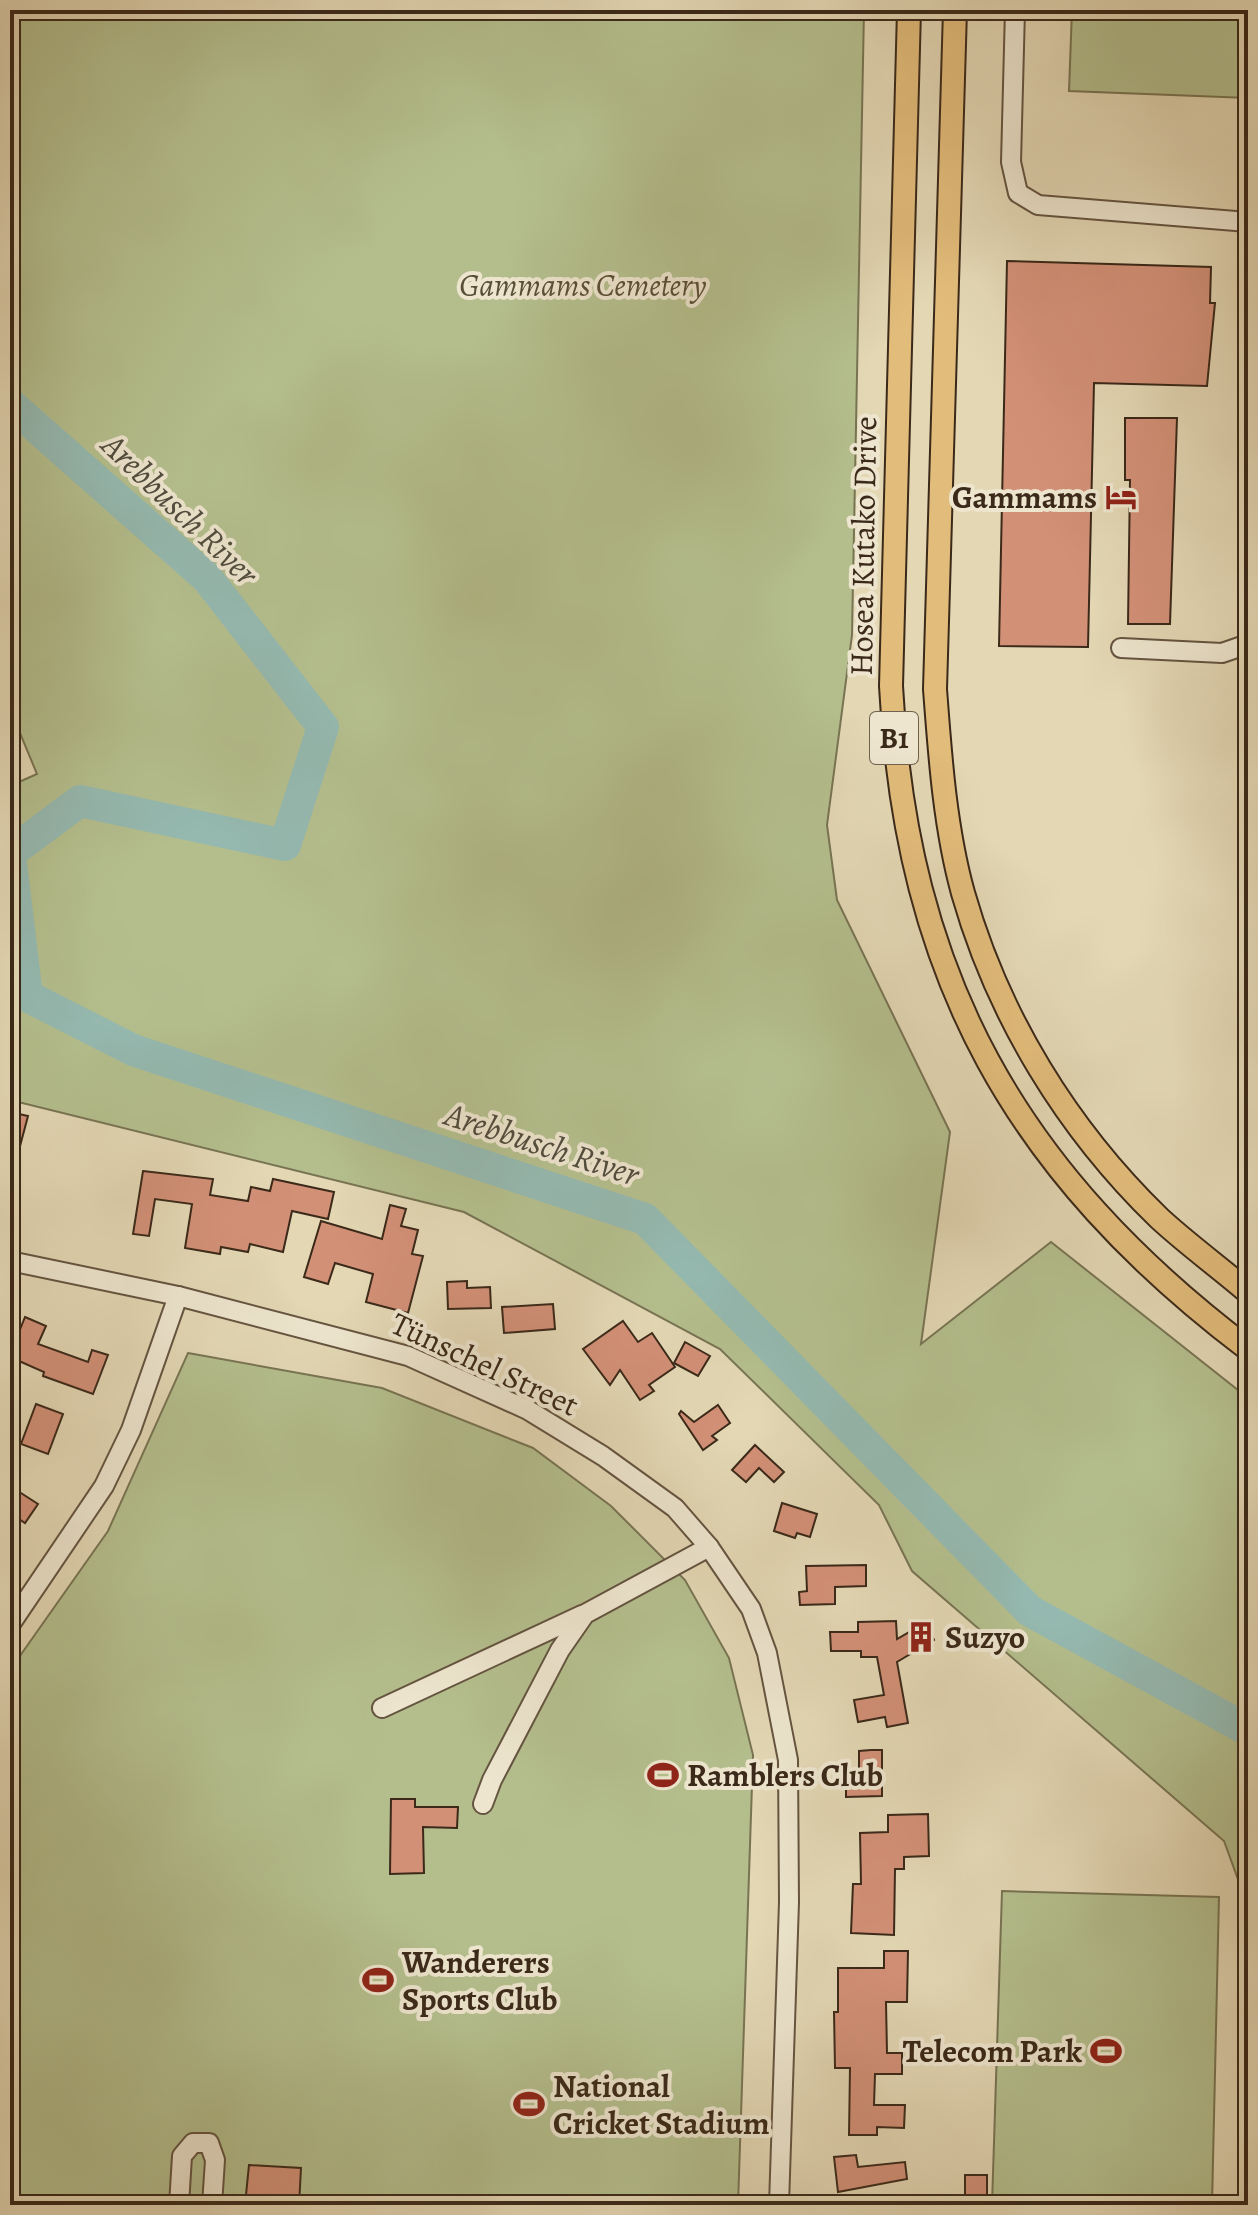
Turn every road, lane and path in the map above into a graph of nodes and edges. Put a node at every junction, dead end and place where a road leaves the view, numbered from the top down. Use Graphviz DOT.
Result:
graph roads {
  1 [pos="909,10"];
  2 [pos="955,10"];
  3 [pos="1015,10"];
  4 [pos="1248,222"];
  5 [pos="1248,644"];
  6 [pos="1121,648"];
  7 [pos="10,1261"];
  8 [pos="1248,1292"];
  9 [pos="178,1296"];
  10 [pos="1247,1348"];
  11 [pos="709,1547"];
  12 [pos="585,1614"];
  13 [pos="10,1625"];
  14 [pos="382,1708"];
  15 [pos="483,1804"];
  16 [pos="179,2205"];
  17 [pos="212,2205"];
  18 [pos="779,2205"];
  1 -- 10 [label="main road, Hosea Kutako Drive / B1"];
  2 -- 8 [label="main road, B1"];
  3 -- 4 [label="street"];
  5 -- 6 [label="street"];
  7 -- 9 [label="street, Tünschel Street"];
  9 -- 11 [label="street, Tünschel Street"];
  9 -- 13 [label="street"];
  11 -- 12 [label="street"];
  11 -- 18 [label="street, Tünschel Street"];
  12 -- 14 [label="street"];
  12 -- 15 [label="street"];
  16 -- 17 [label="street"];
}
